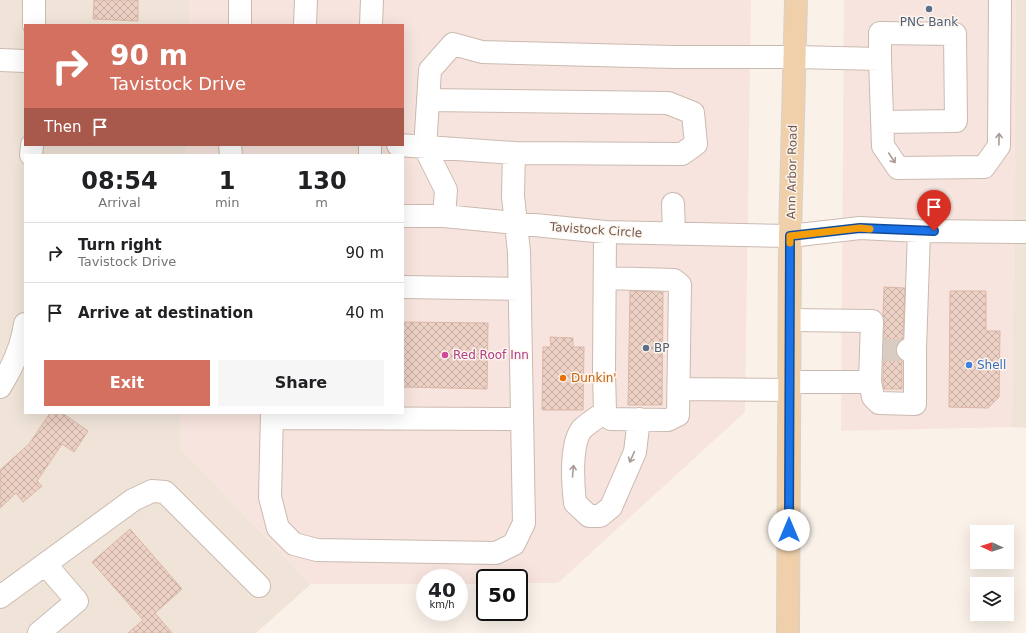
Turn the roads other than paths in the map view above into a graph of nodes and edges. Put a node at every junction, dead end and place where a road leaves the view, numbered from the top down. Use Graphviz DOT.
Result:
graph roads {
  1 [pos="34,0"];
  2 [pos="240,0"];
  3 [pos="306,0"];
  4 [pos="372,0"];
  5 [pos="796,0"];
  6 [pos="1000,0"];
  7 [pos="34,24"];
  8 [pos="240,24"];
  9 [pos="305,24"];
  10 [pos="371,24"];
  11 [pos="795,57"];
  12 [pos="0,60"];
  13 [pos="880,60"];
  14 [pos="24,61"];
  15 [pos="428,100"];
  16 [pos="882,122"];
  17 [pos="404,146"];
  18 [pos="425,148"];
  19 [pos="514,153"];
  20 [pos="673,204"];
  21 [pos="404,216"];
  22 [pos="444,216"];
  23 [pos="516,224"];
  24 [pos="919,231"];
  25 [pos="605,232"];
  26 [pos="1026,232"];
  27 [pos="674,234"];
  28 [pos="790,236"];
  29 [pos="605,278"];
  30 [pos="404,287"];
  31 [pos="520,289"];
  32 [pos="790,320"];
  33 [pos="24,332"];
  34 [pos="870,382"];
  35 [pos="790,386"];
  36 [pos="0,387"];
  37 [pos="679,389"];
  38 [pos="605,412"];
  39 [pos="272,415"];
  40 [pos="522,419"];
  41 [pos="639,419"];
  42 [pos="46,565"];
  43 [pos="259,586"];
  44 [pos="0,597"];
  45 [pos="39,633"];
  46 [pos="788,633"];
  1 -- 7 [label="street"];
  2 -- 8 [label="street"];
  3 -- 9 [label="street"];
  4 -- 10 [label="street"];
  5 -- 11 [label="main road, Ann Arbor Road"];
  16 -- 6 [label="street, one-way"];
  11 -- 13 [label="street"];
  11 -- 15 [label="street"];
  11 -- 28 [label="main road, Ann Arbor Road"];
  12 -- 14 [label="street"];
  13 -- 16 [label="street"];
  13 -- 16 [label="street"];
  15 -- 18 [label="street"];
  15 -- 19 [label="street"];
  17 -- 18 [label="street"];
  18 -- 19 [label="street"];
  18 -- 22 [label="street"];
  19 -- 23 [label="street"];
  20 -- 27 [label="street"];
  21 -- 22 [label="street, Tavistock Circle"];
  22 -- 23 [label="street, Tavistock Circle"];
  23 -- 25 [label="street, Tavistock Circle"];
  23 -- 31 [label="street"];
  24 -- 26 [label="street, Tavistock Circle"];
  24 -- 28 [label="street, Tavistock Circle"];
  24 -- 34 [label="street"];
  25 -- 27 [label="street, Tavistock Circle"];
  25 -- 29 [label="street"];
  27 -- 28 [label="street, Tavistock Circle"];
  28 -- 32 [label="main road, Ann Arbor Road"];
  29 -- 37 [label="street"];
  29 -- 38 [label="street"];
  30 -- 31 [label="street"];
  31 -- 40 [label="street"];
  32 -- 34 [label="street"];
  32 -- 35 [label="main road, Ann Arbor Road"];
  33 -- 36 [label="street"];
  34 -- 35 [label="street"];
  35 -- 37 [label="street"];
  35 -- 46 [label="main road, Ann Arbor Road"];
  37 -- 41 [label="street"];
  38 -- 41 [label="street"];
  41 -- 38 [label="street, one-way"];
  39 -- 40 [label="street"];
  39 -- 40 [label="street"];
  42 -- 43 [label="street"];
  42 -- 44 [label="street"];
  42 -- 45 [label="street"];
}
